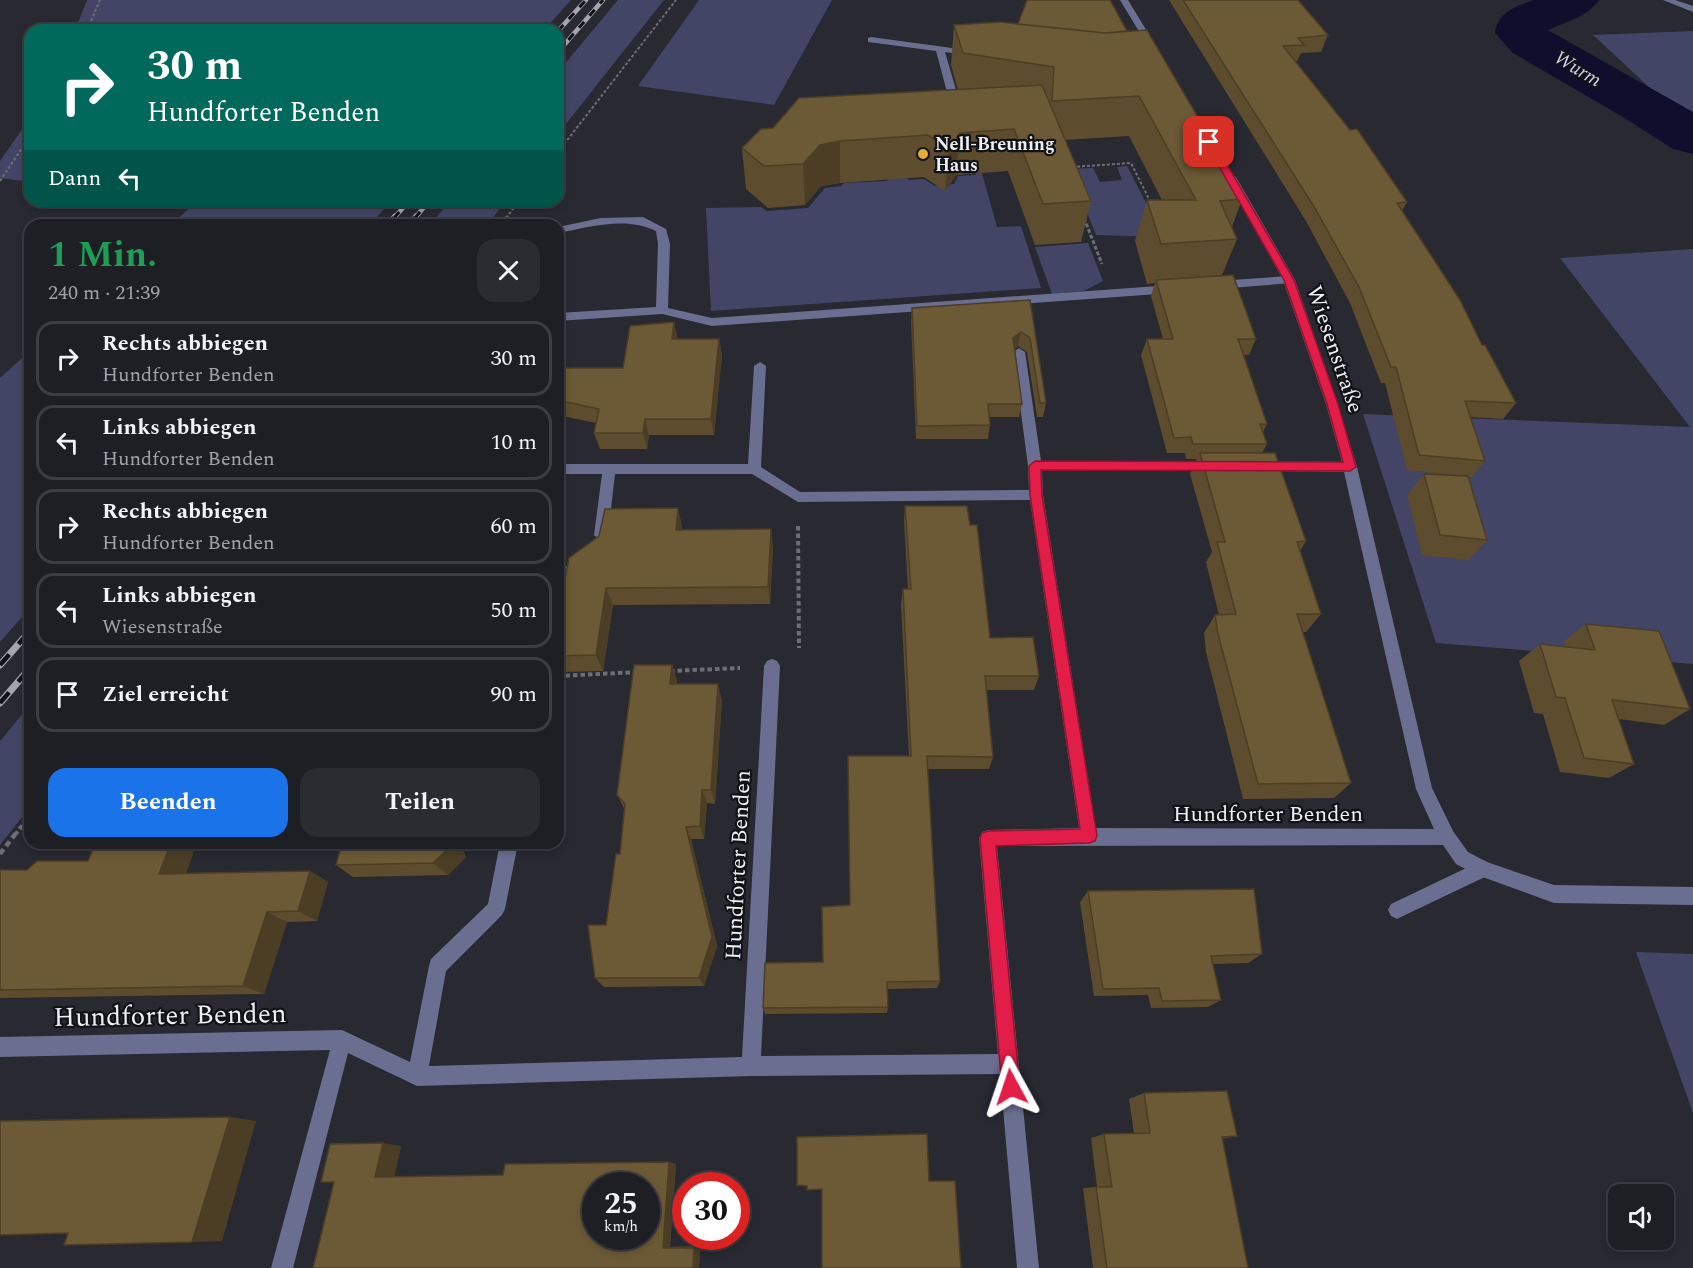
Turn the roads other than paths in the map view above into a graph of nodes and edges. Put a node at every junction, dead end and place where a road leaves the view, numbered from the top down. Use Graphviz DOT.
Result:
graph roads {
  1 [pos="1124,0"];
  2 [pos="1666,0"];
  3 [pos="1693,9"];
  4 [pos="871,40"];
  5 [pos="940,50"];
  6 [pos="980,54"];
  7 [pos="1157,54"];
  8 [pos="957,110"];
  9 [pos="1221,161"];
  10 [pos="564,229"];
  11 [pos="1289,280"];
  12 [pos="1207,286"];
  13 [pos="1183,288"];
  14 [pos="662,310"];
  15 [pos="564,317"];
  16 [pos="1019,352"];
  17 [pos="760,366"];
  18 [pos="1035,466"];
  19 [pos="1225,466"];
  20 [pos="1248,466"];
  21 [pos="1350,467"];
  22 [pos="564,469"];
  23 [pos="754,469"];
  24 [pos="609,470"];
  25 [pos="1036,495"];
  26 [pos="564,575"];
  27 [pos="772,666"];
  28 [pos="1089,836"];
  29 [pos="1446,837"];
  30 [pos="508,849"];
  31 [pos="1483,869"];
  32 [pos="1693,896"];
  33 [pos="1397,910"];
  34 [pos="342,1040"];
  35 [pos="0,1047"];
  36 [pos="1009,1064"];
  37 [pos="751,1066"];
  38 [pos="417,1076"];
  39 [pos="282,1268"];
  40 [pos="1028,1268"];
  1 -- 7 [label="street"];
  2 -- 3 [label="street"];
  4 -- 5 [label="street"];
  5 -- 6 [label="street"];
  5 -- 8 [label="street"];
  9 -- 11 [label="street, Wiesenstraße"];
  10 -- 14 [label="street"];
  11 -- 12 [label="street"];
  11 -- 21 [label="street, Wiesenstraße"];
  13 -- 14 [label="street"];
  14 -- 15 [label="street"];
  16 -- 18 [label="street"];
  17 -- 23 [label="street"];
  18 -- 19 [label="street"];
  18 -- 25 [label="street"];
  20 -- 21 [label="street"];
  21 -- 29 [label="street, Wiesenstraße"];
  22 -- 24 [label="street"];
  23 -- 24 [label="street"];
  23 -- 25 [label="street"];
  24 -- 26 [label="street"];
  25 -- 28 [label="street"];
  27 -- 37 [label="street, Hundforter Benden"];
  28 -- 29 [label="street, Hundforter Benden"];
  28 -- 36 [label="street, Hundforter Benden"];
  29 -- 31 [label="street, Wiesenstraße"];
  30 -- 38 [label="street"];
  31 -- 32 [label="street, Wiesenstraße"];
  31 -- 33 [label="street"];
  34 -- 35 [label="street, Hundforter Benden"];
  34 -- 38 [label="street, Hundforter Benden"];
  34 -- 39 [label="street"];
  36 -- 37 [label="street, Hundforter Benden"];
  36 -- 40 [label="street, Hundforter Benden"];
  37 -- 38 [label="street, Hundforter Benden"];
}
